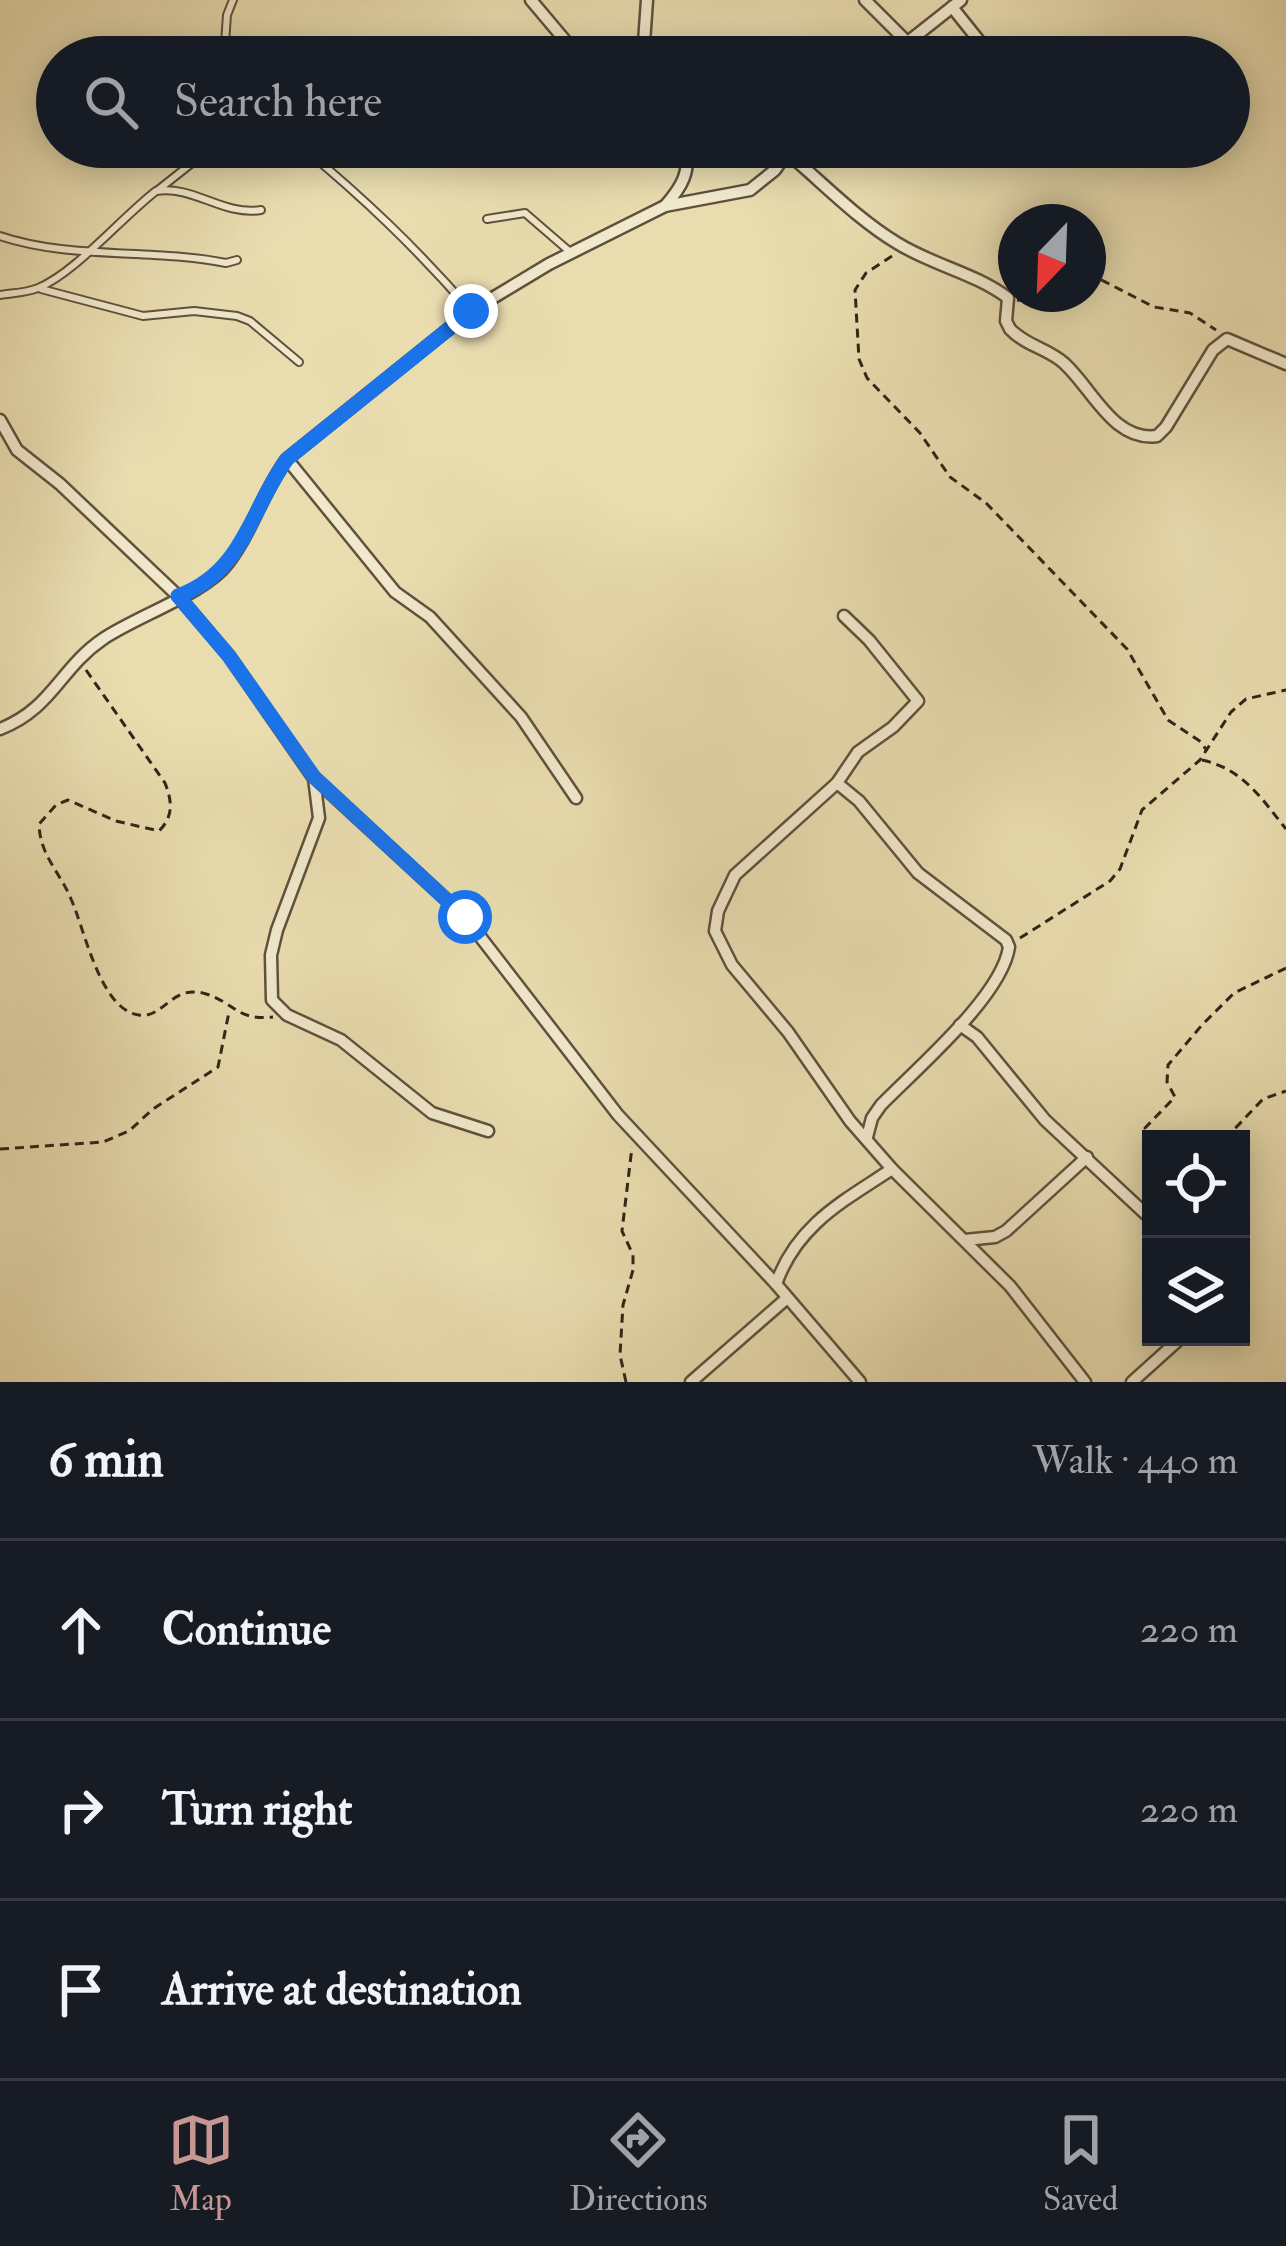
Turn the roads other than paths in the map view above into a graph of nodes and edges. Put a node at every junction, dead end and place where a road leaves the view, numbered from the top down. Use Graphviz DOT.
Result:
graph roads {
  1 [pos="233,0"];
  2 [pos="531,0"];
  3 [pos="647,0"];
  4 [pos="865,0"];
  5 [pos="957,4"];
  6 [pos="226,36"];
  7 [pos="561,36"];
  8 [pos="644,36"];
  9 [pos="901,36"];
  10 [pos="917,36"];
  11 [pos="978,36"];
  12 [pos="186,168"];
  13 [pos="328,168"];
  14 [pos="686,168"];
  15 [pos="777,168"];
  16 [pos="810,168"];
  17 [pos="156,191"];
  18 [pos="665,206"];
  19 [pos="261,210"];
  20 [pos="487,219"];
  21 [pos="0,236"];
  22 [pos="88,249"];
  23 [pos="572,253"];
  24 [pos="237,260"];
  25 [pos="38,288"];
  26 [pos="0,295"];
  27 [pos="471,311"];
  28 [pos="299,362"];
  29 [pos="1286,364"];
  30 [pos="0,420"];
  31 [pos="287,459"];
  32 [pos="178,596"];
  33 [pos="844,616"];
  34 [pos="0,729"];
  35 [pos="314,777"];
  36 [pos="837,783"];
  37 [pos="576,798"];
  38 [pos="960,1024"];
  39 [pos="488,1131"];
  40 [pos="867,1136"];
  41 [pos="1087,1157"];
  42 [pos="892,1169"];
  43 [pos="1142,1210"];
  44 [pos="965,1240"];
  45 [pos="776,1284"];
  46 [pos="786,1299"];
  47 [pos="1172,1346"];
  48 [pos="691,1382"];
  49 [pos="860,1382"];
  50 [pos="1084,1382"];
  51 [pos="1132,1382"];
  1 -- 6 [label="lane"];
  2 -- 7 [label="street"];
  3 -- 8 [label="street"];
  4 -- 9 [label="street"];
  5 -- 10 [label="street"];
  5 -- 11 [label="street"];
  12 -- 17 [label="lane"];
  13 -- 27 [label="lane"];
  14 -- 18 [label="street"];
  15 -- 18 [label="street"];
  16 -- 29 [label="street"];
  17 -- 19 [label="lane"];
  17 -- 22 [label="lane"];
  18 -- 23 [label="street"];
  20 -- 23 [label="lane"];
  21 -- 22 [label="lane"];
  22 -- 24 [label="lane"];
  22 -- 25 [label="lane"];
  23 -- 27 [label="street"];
  25 -- 26 [label="lane"];
  25 -- 28 [label="lane"];
  27 -- 31 [label="street"];
  30 -- 32 [label="street"];
  31 -- 32 [label="street"];
  31 -- 37 [label="street"];
  32 -- 34 [label="street"];
  32 -- 35 [label="street"];
  33 -- 36 [label="street"];
  35 -- 39 [label="street"];
  35 -- 45 [label="street"];
  36 -- 38 [label="street"];
  36 -- 40 [label="street"];
  38 -- 40 [label="street"];
  38 -- 41 [label="street"];
  40 -- 42 [label="street"];
  41 -- 43 [label="street"];
  41 -- 44 [label="street"];
  42 -- 44 [label="street"];
  42 -- 45 [label="street"];
  44 -- 50 [label="street"];
  45 -- 46 [label="street"];
  46 -- 48 [label="street"];
  46 -- 49 [label="street"];
  47 -- 51 [label="street"];
}
